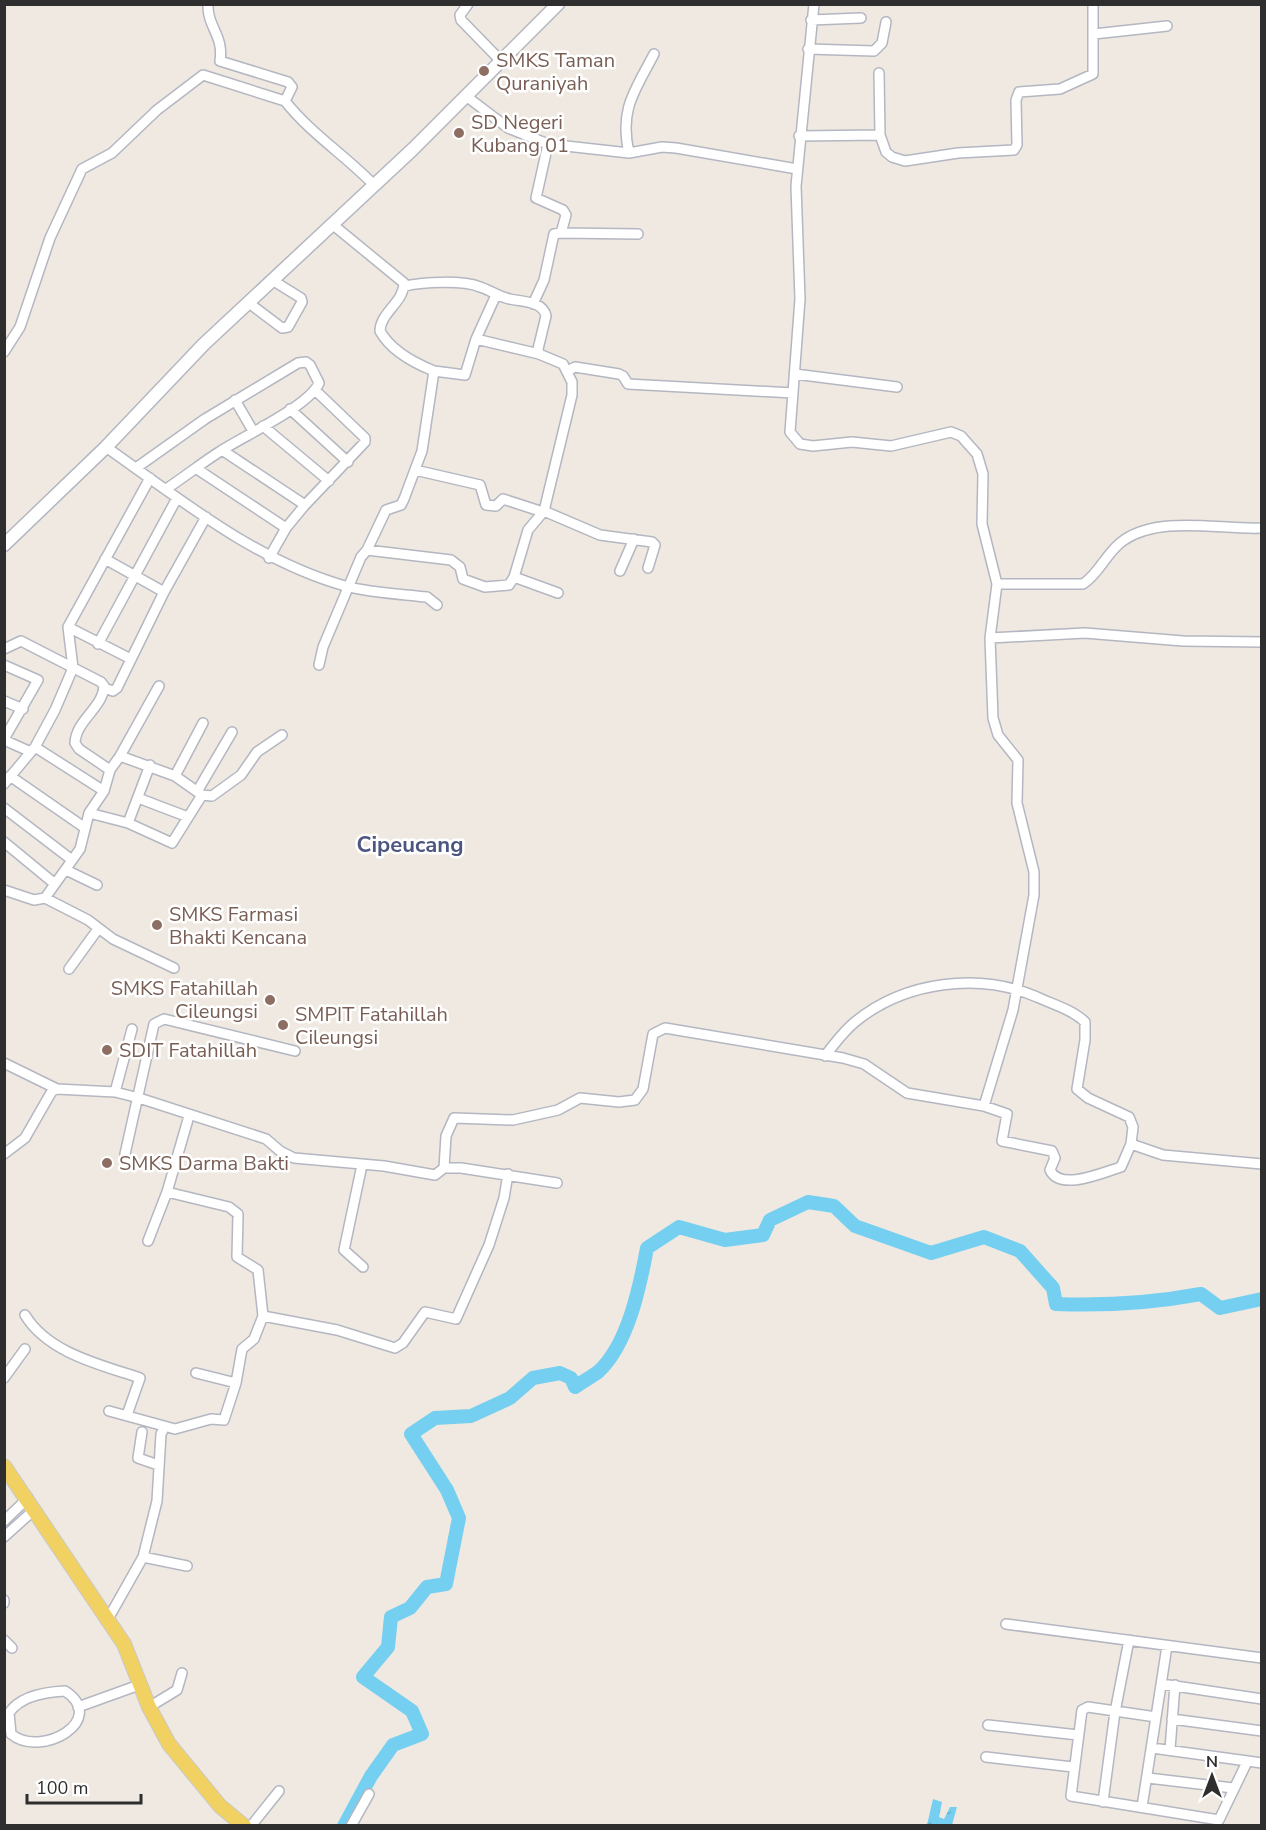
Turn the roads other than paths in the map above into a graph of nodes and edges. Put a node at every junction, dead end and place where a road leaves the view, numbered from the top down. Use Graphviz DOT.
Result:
graph roads {
  1 [pos="208,4"];
  2 [pos="468,4"];
  3 [pos="814,4"];
  4 [pos="1093,4"];
  5 [pos="556,5"];
  6 [pos="861,18"];
  7 [pos="811,20"];
  8 [pos="886,22"];
  9 [pos="1167,26"];
  10 [pos="1094,34"];
  11 [pos="808,49"];
  12 [pos="654,54"];
  13 [pos="501,61"];
  14 [pos="879,73"];
  15 [pos="466,96"];
  16 [pos="285,101"];
  17 [pos="880,135"];
  18 [pos="799,136"];
  19 [pos="548,144"];
  20 [pos="629,153"];
  21 [pos="797,169"];
  22 [pos="374,185"];
  23 [pos="332,224"];
  24 [pos="561,233"];
  25 [pos="638,234"];
  26 [pos="272,280"];
  27 [pos="405,286"];
  28 [pos="495,294"];
  29 [pos="249,303"];
  30 [pos="533,304"];
  31 [pos="476,339"];
  32 [pos="4,352"];
  33 [pos="539,354"];
  34 [pos="434,371"];
  35 [pos="567,371"];
  36 [pos="795,374"];
  37 [pos="897,387"];
  38 [pos="315,390"];
  39 [pos="793,393"];
  40 [pos="235,400"];
  41 [pos="290,409"];
  42 [pos="263,426"];
  43 [pos="253,431"];
  44 [pos="105,447"];
  45 [pos="222,450"];
  46 [pos="348,462"];
  47 [pos="136,468"];
  48 [pos="197,469"];
  49 [pos="415,470"];
  50 [pos="150,478"];
  51 [pos="328,481"];
  52 [pos="166,489"];
  53 [pos="177,498"];
  54 [pos="305,505"];
  55 [pos="543,511"];
  56 [pos="206,517"];
  57 [pos="286,528"];
  58 [pos="1262,528"];
  59 [pos="634,539"];
  60 [pos="4,544"];
  61 [pos="368,550"];
  62 [pos="269,558"];
  63 [pos="105,559"];
  64 [pos="648,568"];
  65 [pos="620,571"];
  66 [pos="514,577"];
  67 [pos="135,578"];
  68 [pos="997,584"];
  69 [pos="349,587"];
  70 [pos="164,592"];
  71 [pos="558,592"];
  72 [pos="437,605"];
  73 [pos="68,627"];
  74 [pos="990,638"];
  75 [pos="1262,642"];
  76 [pos="98,644"];
  77 [pos="4,649"];
  78 [pos="131,659"];
  79 [pos="4,665"];
  80 [pos="319,665"];
  81 [pos="73,668"];
  82 [pos="159,686"];
  83 [pos="104,688"];
  84 [pos="4,701"];
  85 [pos="23,710"];
  86 [pos="202,723"];
  87 [pos="232,732"];
  88 [pos="282,735"];
  89 [pos="4,739"];
  90 [pos="33,749"];
  91 [pos="120,756"];
  92 [pos="150,765"];
  93 [pos="110,770"];
  94 [pos="175,776"];
  95 [pos="7,780"];
  96 [pos="104,791"];
  97 [pos="200,792"];
  98 [pos="138,798"];
  99 [pos="4,808"];
  100 [pos="89,813"];
  101 [pos="188,817"];
  102 [pos="128,823"];
  103 [pos="85,828"];
  104 [pos="4,842"];
  105 [pos="72,860"];
  106 [pos="66,870"];
  107 [pos="55,884"];
  108 [pos="97,885"];
  109 [pos="4,890"];
  110 [pos="45,898"];
  111 [pos="98,929"];
  112 [pos="69,969"];
  113 [pos="174,969"];
  114 [pos="1017,988"];
  115 [pos="132,1029"];
  116 [pos="295,1051"];
  117 [pos="825,1056"];
  118 [pos="4,1063"];
  119 [pos="57,1089"];
  120 [pos="115,1092"];
  121 [pos="139,1098"];
  122 [pos="984,1106"];
  123 [pos="189,1116"];
  124 [pos="1131,1144"];
  125 [pos="4,1154"];
  126 [pos="125,1154"];
  127 [pos="1262,1164"];
  128 [pos="362,1165"];
  129 [pos="444,1168"];
  130 [pos="508,1174"];
  131 [pos="557,1183"];
  132 [pos="167,1192"];
  133 [pos="148,1241"];
  134 [pos="363,1267"];
  135 [pos="26,1315"];
  136 [pos="263,1316"];
  137 [pos="26,1349"];
  138 [pos="196,1373"];
  139 [pos="4,1378"];
  140 [pos="236,1383"];
  141 [pos="108,1411"];
  142 [pos="127,1415"];
  143 [pos="164,1428"];
  144 [pos="142,1432"];
  145 [pos="158,1465"];
  146 [pos="4,1466"];
  147 [pos="31,1503"];
  148 [pos="4,1521"];
  149 [pos="4,1537"];
  150 [pos="143,1557"];
  151 [pos="187,1566"];
  152 [pos="108,1620"];
  153 [pos="1006,1624"];
  154 [pos="4,1640"];
  155 [pos="1129,1640"];
  156 [pos="1167,1646"];
  157 [pos="12,1648"];
  158 [pos="1262,1658"];
  159 [pos="182,1673"];
  160 [pos="1162,1684"];
  161 [pos="139,1685"];
  162 [pos="1175,1685"];
  163 [pos="1262,1699"];
  164 [pos="78,1707"];
  165 [pos="149,1707"];
  166 [pos="1114,1712"];
  167 [pos="1156,1717"];
  168 [pos="1172,1719"];
  169 [pos="988,1725"];
  170 [pos="1262,1731"];
  171 [pos="1078,1735"];
  172 [pos="1152,1748"];
  173 [pos="1170,1749"];
  174 [pos="986,1757"];
  175 [pos="1247,1762"];
  176 [pos="1262,1763"];
  177 [pos="1073,1767"];
  178 [pos="1148,1778"];
  179 [pos="1233,1788"];
  180 [pos="279,1791"];
  181 [pos="369,1794"];
  182 [pos="1103,1802"];
  183 [pos="1142,1807"];
  184 [pos="1218,1823"];
  185 [pos="244,1826"];
  186 [pos="251,1826"];
  187 [pos="351,1826"];
  1 -- 16 [label="street"];
  2 -- 13 [label="street"];
  3 -- 7 [label="street"];
  4 -- 10 [label="street"];
  5 -- 13 [label="street"];
  6 -- 7 [label="street"];
  7 -- 11 [label="street"];
  8 -- 11 [label="street"];
  9 -- 10 [label="street"];
  10 -- 17 [label="street"];
  11 -- 18 [label="street"];
  12 -- 20 [label="street"];
  13 -- 15 [label="street"];
  14 -- 17 [label="street"];
  15 -- 19 [label="street"];
  15 -- 22 [label="street"];
  16 -- 22 [label="street"];
  16 -- 32 [label="street"];
  17 -- 18 [label="street"];
  18 -- 21 [label="street"];
  19 -- 20 [label="street"];
  19 -- 24 [label="street"];
  20 -- 21 [label="street"];
  21 -- 36 [label="street"];
  22 -- 23 [label="street"];
  23 -- 26 [label="street"];
  23 -- 27 [label="street"];
  24 -- 25 [label="street"];
  24 -- 30 [label="street"];
  26 -- 29 [label="street"];
  26 -- 29 [label="street"];
  27 -- 28 [label="street"];
  27 -- 34 [label="street"];
  28 -- 30 [label="street"];
  28 -- 31 [label="street"];
  29 -- 44 [label="street"];
  30 -- 33 [label="street"];
  31 -- 33 [label="street"];
  31 -- 34 [label="street"];
  33 -- 35 [label="street"];
  34 -- 49 [label="street"];
  35 -- 39 [label="street"];
  35 -- 55 [label="street"];
  36 -- 37 [label="street"];
  36 -- 39 [label="street"];
  38 -- 40 [label="street"];
  38 -- 41 [label="street"];
  38 -- 46 [label="street"];
  39 -- 68 [label="street"];
  40 -- 43 [label="street"];
  40 -- 47 [label="street"];
  41 -- 42 [label="street"];
  41 -- 46 [label="street"];
  42 -- 43 [label="street"];
  42 -- 51 [label="street"];
  43 -- 45 [label="street"];
  44 -- 47 [label="street"];
  44 -- 60 [label="street"];
  45 -- 48 [label="street"];
  45 -- 54 [label="street"];
  46 -- 51 [label="street"];
  47 -- 50 [label="street"];
  48 -- 52 [label="street"];
  48 -- 57 [label="street"];
  49 -- 55 [label="street"];
  49 -- 61 [label="street"];
  50 -- 52 [label="street"];
  50 -- 63 [label="street"];
  51 -- 54 [label="street"];
  52 -- 53 [label="street"];
  53 -- 56 [label="street"];
  53 -- 67 [label="street"];
  54 -- 57 [label="street"];
  55 -- 59 [label="street"];
  55 -- 66 [label="street"];
  56 -- 62 [label="street"];
  56 -- 70 [label="street"];
  57 -- 62 [label="street"];
  58 -- 68 [label="street"];
  59 -- 64 [label="street"];
  59 -- 65 [label="street"];
  61 -- 66 [label="street"];
  61 -- 69 [label="street"];
  62 -- 69 [label="street"];
  63 -- 67 [label="street"];
  63 -- 73 [label="street"];
  66 -- 71 [label="street"];
  67 -- 70 [label="street"];
  67 -- 76 [label="street"];
  68 -- 74 [label="street"];
  69 -- 72 [label="street"];
  69 -- 80 [label="street"];
  70 -- 78 [label="street"];
  73 -- 76 [label="street"];
  73 -- 81 [label="street"];
  74 -- 75 [label="street"];
  74 -- 114 [label="street"];
  76 -- 78 [label="street"];
  77 -- 81 [label="street"];
  78 -- 83 [label="street"];
  79 -- 85 [label="street"];
  81 -- 83 [label="street"];
  81 -- 90 [label="street"];
  82 -- 91 [label="street"];
  83 -- 93 [label="street"];
  84 -- 85 [label="street"];
  85 -- 89 [label="street"];
  86 -- 94 [label="street"];
  87 -- 97 [label="street"];
  88 -- 97 [label="street"];
  89 -- 90 [label="street"];
  90 -- 95 [label="street"];
  90 -- 96 [label="street"];
  91 -- 92 [label="street"];
  91 -- 93 [label="street"];
  92 -- 94 [label="street"];
  92 -- 98 [label="street"];
  93 -- 96 [label="street"];
  94 -- 97 [label="street"];
  95 -- 103 [label="street"];
  96 -- 100 [label="street"];
  97 -- 101 [label="street"];
  98 -- 101 [label="street"];
  98 -- 102 [label="street"];
  99 -- 105 [label="street"];
  100 -- 102 [label="street"];
  100 -- 103 [label="street"];
  101 -- 102 [label="street"];
  103 -- 105 [label="street"];
  104 -- 107 [label="street"];
  105 -- 106 [label="street"];
  106 -- 107 [label="street"];
  106 -- 108 [label="street"];
  107 -- 110 [label="street"];
  109 -- 110 [label="street"];
  110 -- 111 [label="street"];
  111 -- 112 [label="street"];
  111 -- 113 [label="street"];
  114 -- 117 [label="street"];
  114 -- 122 [label="street"];
  114 -- 124 [label="street"];
  115 -- 120 [label="street"];
  116 -- 121 [label="street"];
  117 -- 122 [label="street"];
  117 -- 129 [label="street"];
  118 -- 119 [label="street"];
  119 -- 120 [label="street"];
  119 -- 125 [label="street"];
  120 -- 121 [label="street"];
  121 -- 123 [label="street"];
  121 -- 126 [label="street"];
  122 -- 124 [label="street"];
  123 -- 128 [label="street"];
  123 -- 132 [label="street"];
  124 -- 127 [label="street"];
  128 -- 129 [label="street"];
  128 -- 134 [label="street"];
  129 -- 130 [label="street"];
  130 -- 131 [label="street"];
  130 -- 136 [label="street"];
  132 -- 133 [label="street"];
  132 -- 136 [label="street"];
  135 -- 142 [label="street"];
  136 -- 140 [label="street"];
  137 -- 139 [label="street"];
  138 -- 140 [label="street"];
  140 -- 143 [label="street"];
  141 -- 142 [label="street"];
  142 -- 143 [label="street"];
  143 -- 145 [label="street"];
  144 -- 145 [label="street"];
  145 -- 150 [label="street"];
  146 -- 147 [label="main road"];
  147 -- 148 [label="street"];
  147 -- 149 [label="street"];
  147 -- 152 [label="main road"];
  150 -- 151 [label="street"];
  150 -- 152 [label="street"];
  152 -- 161 [label="main road"];
  153 -- 155 [label="street"];
  154 -- 157 [label="street"];
  155 -- 156 [label="street"];
  155 -- 166 [label="street"];
  156 -- 158 [label="street"];
  156 -- 160 [label="street"];
  159 -- 165 [label="street"];
  160 -- 162 [label="street"];
  160 -- 167 [label="street"];
  161 -- 164 [label="street"];
  161 -- 165 [label="main road"];
  162 -- 163 [label="street"];
  162 -- 168 [label="street"];
  164 -- 164 [label="street"];
  165 -- 185 [label="main road"];
  166 -- 167 [label="street"];
  166 -- 171 [label="street"];
  166 -- 182 [label="street"];
  167 -- 172 [label="street"];
  168 -- 170 [label="street"];
  168 -- 173 [label="street"];
  169 -- 171 [label="street"];
  171 -- 177 [label="street"];
  172 -- 173 [label="street"];
  172 -- 178 [label="street"];
  173 -- 175 [label="street"];
  174 -- 177 [label="street"];
  175 -- 176 [label="street"];
  175 -- 179 [label="street"];
  177 -- 182 [label="street"];
  178 -- 179 [label="street"];
  178 -- 183 [label="street"];
  179 -- 184 [label="street"];
  180 -- 186 [label="street"];
  181 -- 187 [label="street"];
  182 -- 183 [label="street"];
  183 -- 184 [label="street"];
}
